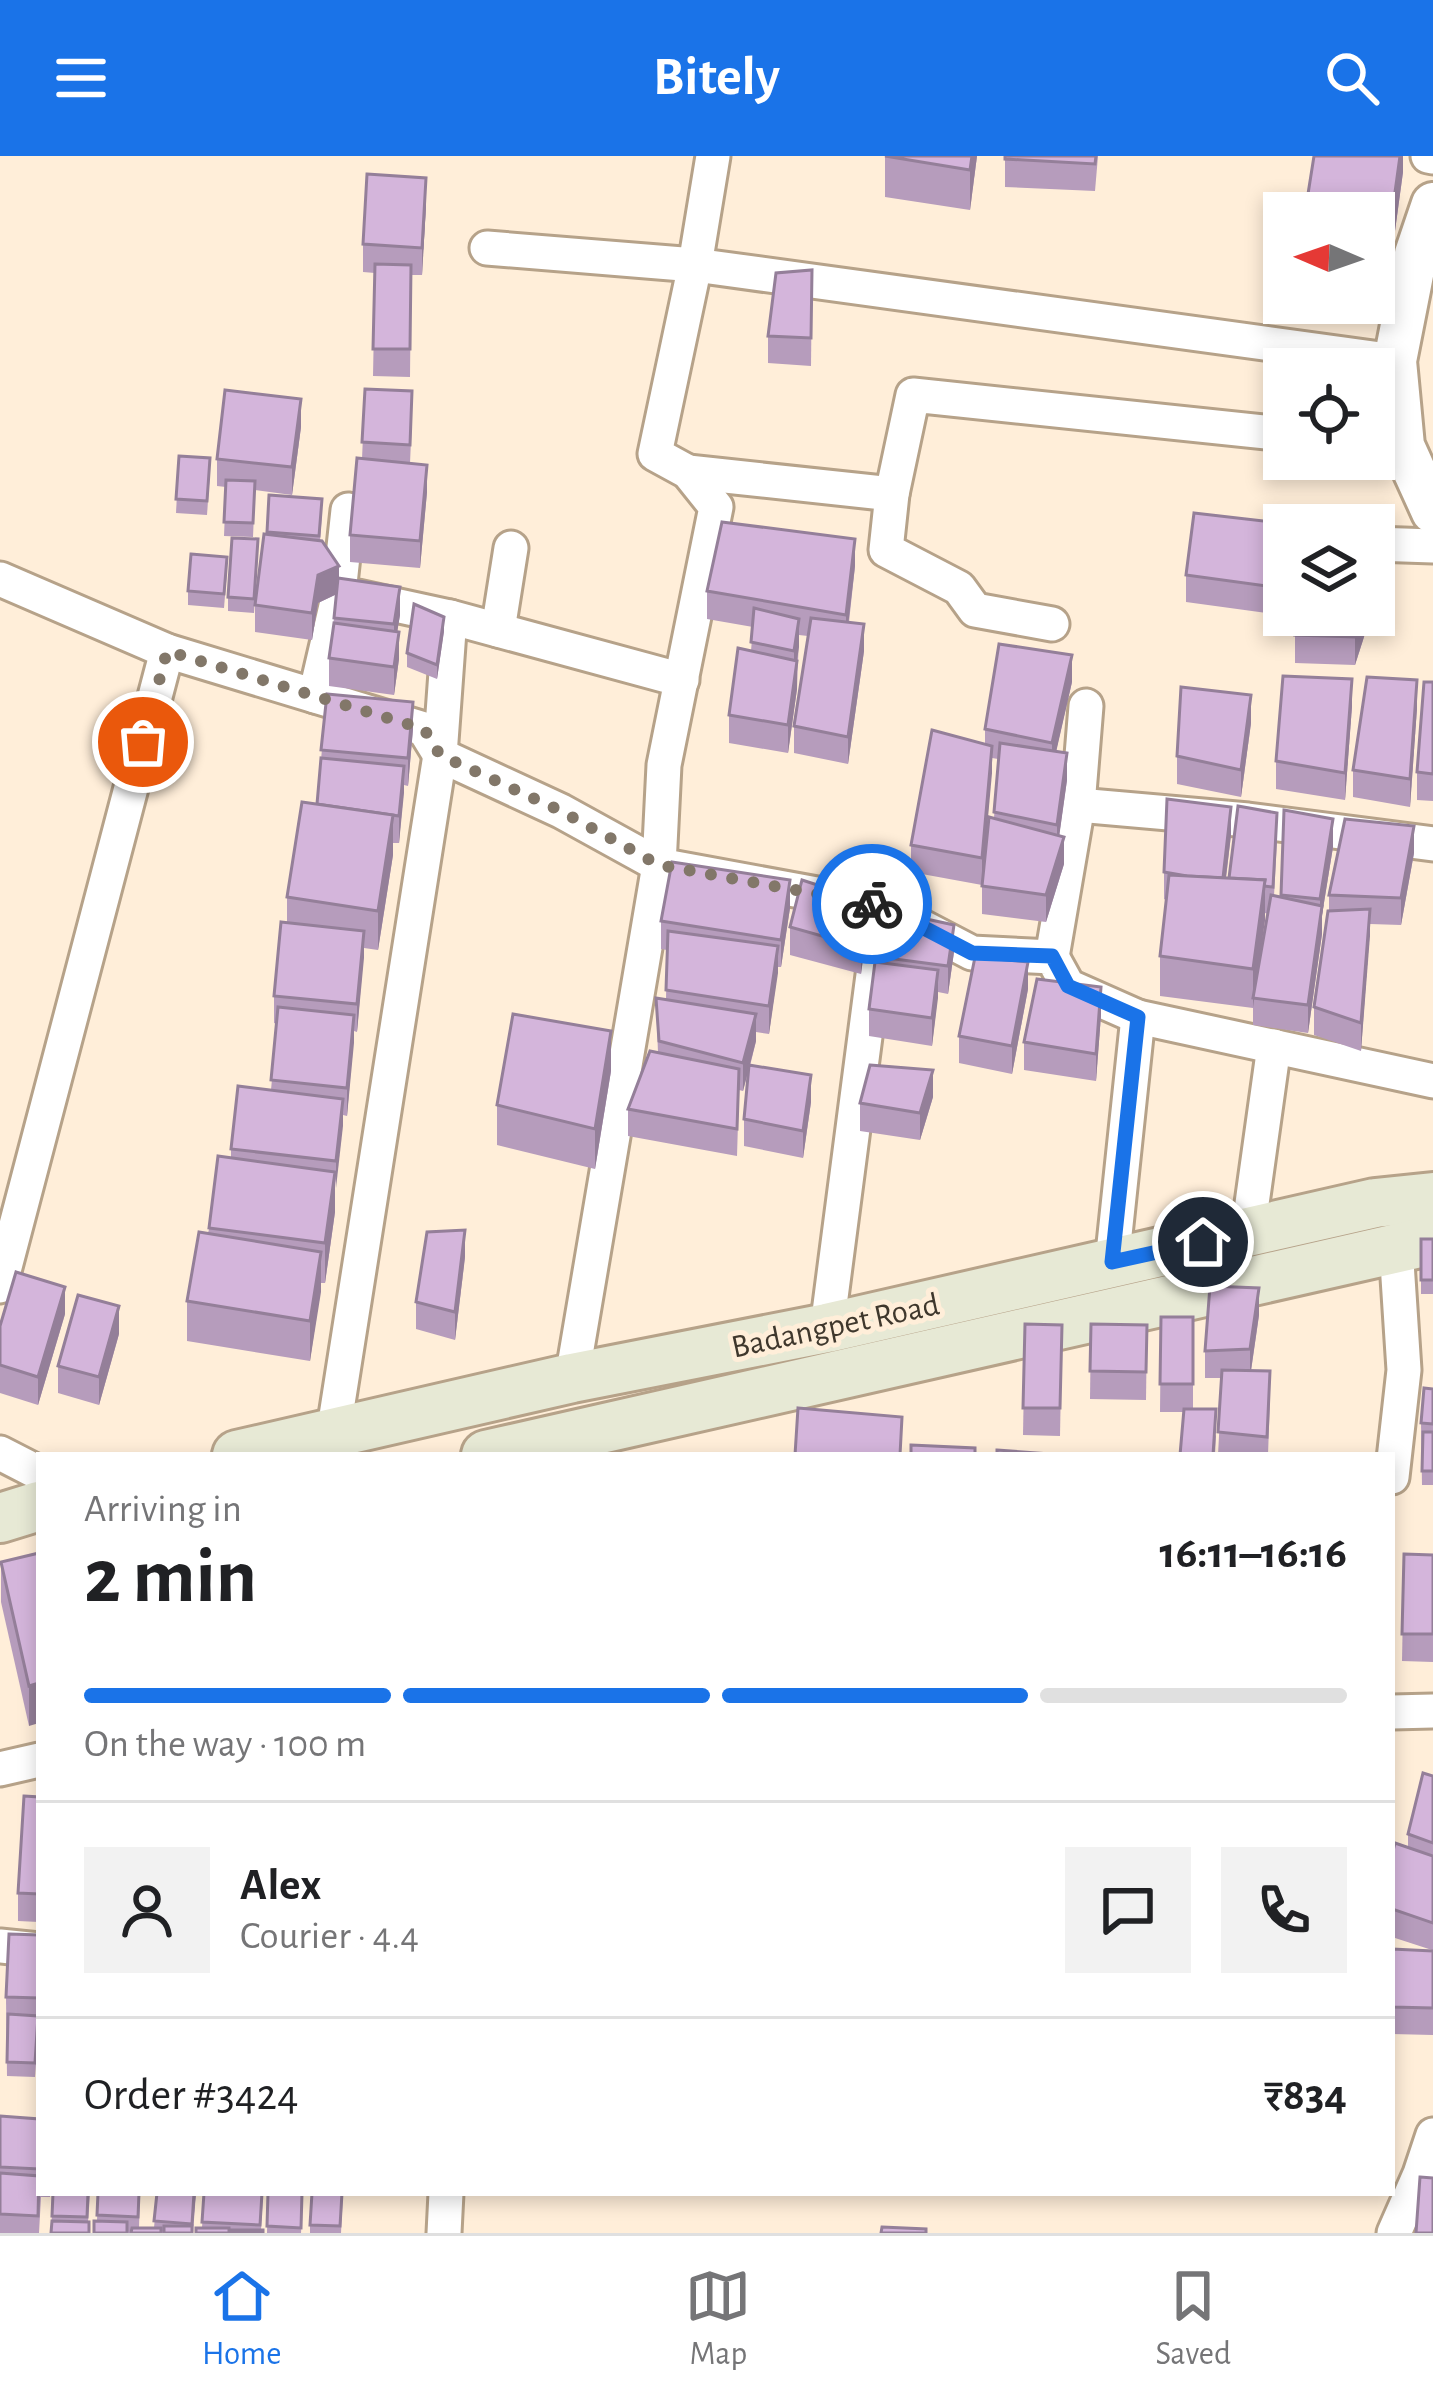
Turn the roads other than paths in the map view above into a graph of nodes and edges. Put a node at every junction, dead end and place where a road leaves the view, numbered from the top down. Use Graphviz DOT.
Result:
graph roads {
  1 [pos="713,156"];
  2 [pos="1433,204"];
  3 [pos="487,248"];
  4 [pos="1425,255"];
  5 [pos="695,265"];
  6 [pos="1300,348"];
  7 [pos="1395,361"];
  8 [pos="1263,432"];
  9 [pos="1395,454"];
  10 [pos="688,472"];
  11 [pos="892,494"];
  12 [pos="348,510"];
  13 [pos="1433,512"];
  14 [pos="1395,545"];
  15 [pos="1433,546"];
  16 [pos="511,548"];
  17 [pos="0,579"];
  18 [pos="339,593"];
  19 [pos="450,617"];
  20 [pos="1052,624"];
  21 [pos="498,630"];
  22 [pos="167,651"];
  23 [pos="682,680"];
  24 [pos="314,696"];
  25 [pos="1086,706"];
  26 [pos="440,755"];
  27 [pos="1078,805"];
  28 [pos="1433,844"];
  29 [pos="659,865"];
  30 [pos="882,906"];
  31 [pos="1052,956"];
  32 [pos="1138,1017"];
  33 [pos="1274,1046"];
  34 [pos="1433,1081"];
  35 [pos="1433,1197"];
  36 [pos="1248,1232"];
  37 [pos="1415,1243"];
  38 [pos="1112,1262"];
  39 [pos="0,1286"];
  40 [pos="827,1328"];
  41 [pos="1419,1371"];
  42 [pos="572,1378"];
  43 [pos="336,1445"];
  44 [pos="267,1452"];
  45 [pos="500,1452"];
  46 [pos="0,1453"];
  47 [pos="1395,1465"];
  48 [pos="36,1471"];
  49 [pos="36,1507"];
  50 [pos="0,1518"];
  51 [pos="1433,1711"];
  52 [pos="1395,1712"];
  53 [pos="36,1761"];
  54 [pos="0,1769"];
  55 [pos="0,1946"];
  56 [pos="36,1950"];
  57 [pos="1433,2135"];
  58 [pos="1426,2175"];
  59 [pos="446,2196"];
  60 [pos="445,2233"];
  61 [pos="1394,2233"];
  1 -- 5 [label="street"];
  2 -- 4 [label="street"];
  3 -- 5 [label="street"];
  4 -- 7 [label="street"];
  5 -- 6 [label="street"];
  5 -- 10 [label="street"];
  8 -- 11 [label="street"];
  9 -- 13 [label="street"];
  10 -- 11 [label="street"];
  10 -- 23 [label="street"];
  11 -- 20 [label="street"];
  12 -- 18 [label="street"];
  14 -- 15 [label="street"];
  16 -- 21 [label="street"];
  17 -- 22 [label="street"];
  18 -- 19 [label="street"];
  18 -- 24 [label="street"];
  19 -- 21 [label="street"];
  19 -- 26 [label="street"];
  21 -- 23 [label="street"];
  22 -- 24 [label="street"];
  22 -- 39 [label="street"];
  23 -- 29 [label="street"];
  24 -- 26 [label="street"];
  25 -- 27 [label="street"];
  26 -- 29 [label="street"];
  26 -- 43 [label="street"];
  27 -- 28 [label="street"];
  27 -- 31 [label="street"];
  29 -- 30 [label="street"];
  29 -- 42 [label="street"];
  30 -- 31 [label="street"];
  30 -- 40 [label="street"];
  31 -- 32 [label="street"];
  32 -- 33 [label="street"];
  32 -- 38 [label="street"];
  33 -- 34 [label="street"];
  33 -- 36 [label="street"];
  35 -- 36 [label="main road, Badangpet Road"];
  36 -- 38 [label="main road, Badangpet Road"];
  37 -- 41 [label="street"];
  37 -- 45 [label="main road, Badangpet Road"];
  38 -- 40 [label="main road, Badangpet Road"];
  40 -- 42 [label="main road, Badangpet Road"];
  41 -- 47 [label="street"];
  42 -- 43 [label="main road, Badangpet Road"];
  43 -- 44 [label="main road, Badangpet Road"];
  46 -- 48 [label="street"];
  49 -- 50 [label="main road"];
  51 -- 52 [label="street"];
  53 -- 54 [label="street"];
  55 -- 56 [label="street"];
  57 -- 58 [label="street"];
  58 -- 61 [label="street"];
  59 -- 60 [label="street"];
}
